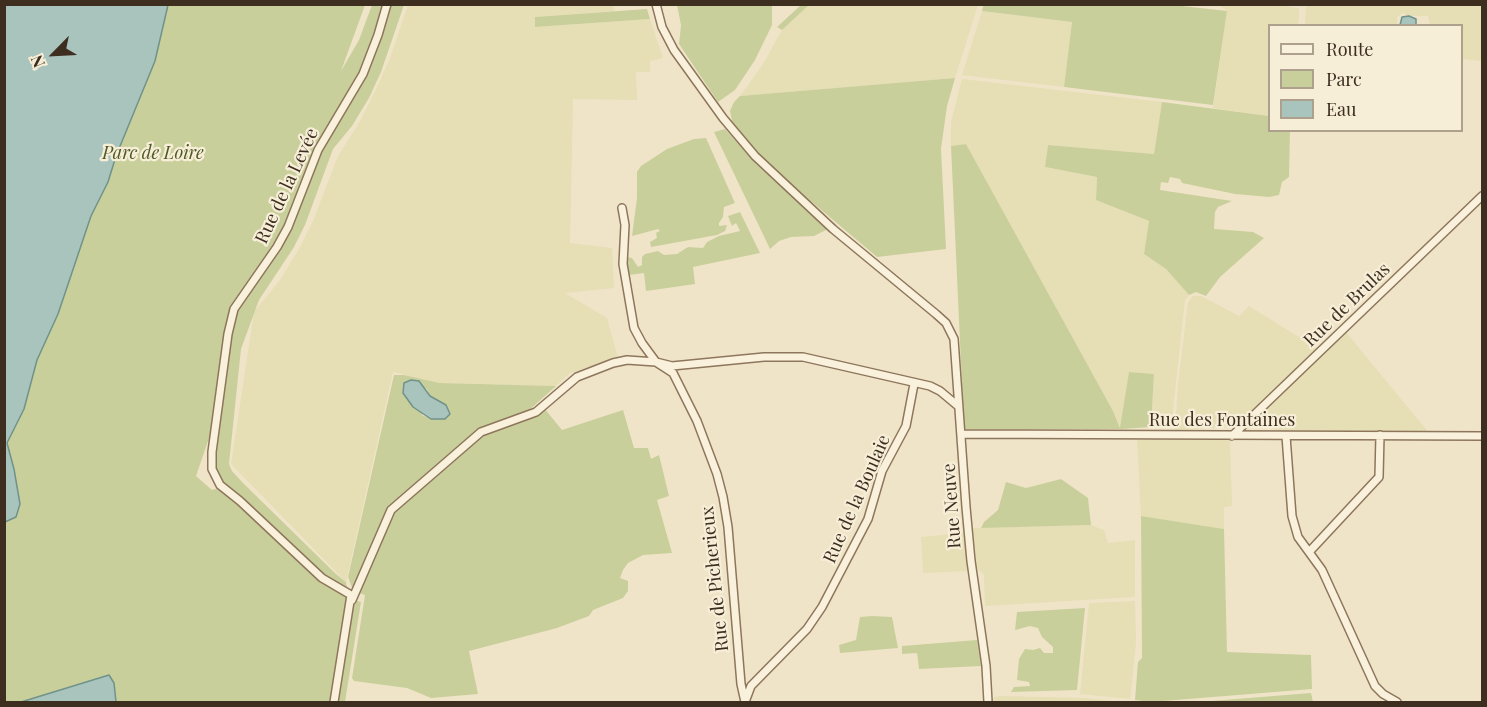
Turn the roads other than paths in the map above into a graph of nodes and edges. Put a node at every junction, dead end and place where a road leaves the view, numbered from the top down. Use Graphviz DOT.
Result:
graph roads {
  1 [pos="387,4"];
  2 [pos="656,4"];
  3 [pos="1482,196"];
  4 [pos="622,208"];
  5 [pos="656,362"];
  6 [pos="914,384"];
  7 [pos="958,406"];
  8 [pos="962,434"];
  9 [pos="1380,435"];
  10 [pos="1482,435"];
  11 [pos="1232,436"];
  12 [pos="1286,436"];
  13 [pos="1310,551"];
  14 [pos="352,600"];
  15 [pos="740,679"];
  16 [pos="753,683"];
  17 [pos="334,702"];
  18 [pos="745,702"];
  19 [pos="988,702"];
  20 [pos="1397,702"];
  1 -- 14 [label="street, Rue de la Levée"];
  2 -- 7 [label="street, Rue Neuve"];
  3 -- 11 [label="street, Rue de Brulas"];
  4 -- 5 [label="street, Rue de Picherieux"];
  5 -- 6 [label="street"];
  5 -- 14 [label="street"];
  5 -- 15 [label="street, Rue de Picherieux"];
  6 -- 7 [label="street"];
  6 -- 16 [label="street, Rue de la Boulaie"];
  7 -- 8 [label="street, Rue Neuve"];
  8 -- 11 [label="street, Rue des Fontaines"];
  8 -- 19 [label="street, Rue Neuve"];
  9 -- 10 [label="street, Rue des Fontaines"];
  9 -- 12 [label="street, Rue des Fontaines"];
  9 -- 13 [label="street"];
  11 -- 12 [label="street, Rue des Fontaines"];
  12 -- 13 [label="street"];
  13 -- 20 [label="street"];
  14 -- 17 [label="street"];
  15 -- 16 [label="street"];
  15 -- 18 [label="street, Rue de Picherieux"];
  16 -- 18 [label="street, Rue de la Boulaie"];
}
